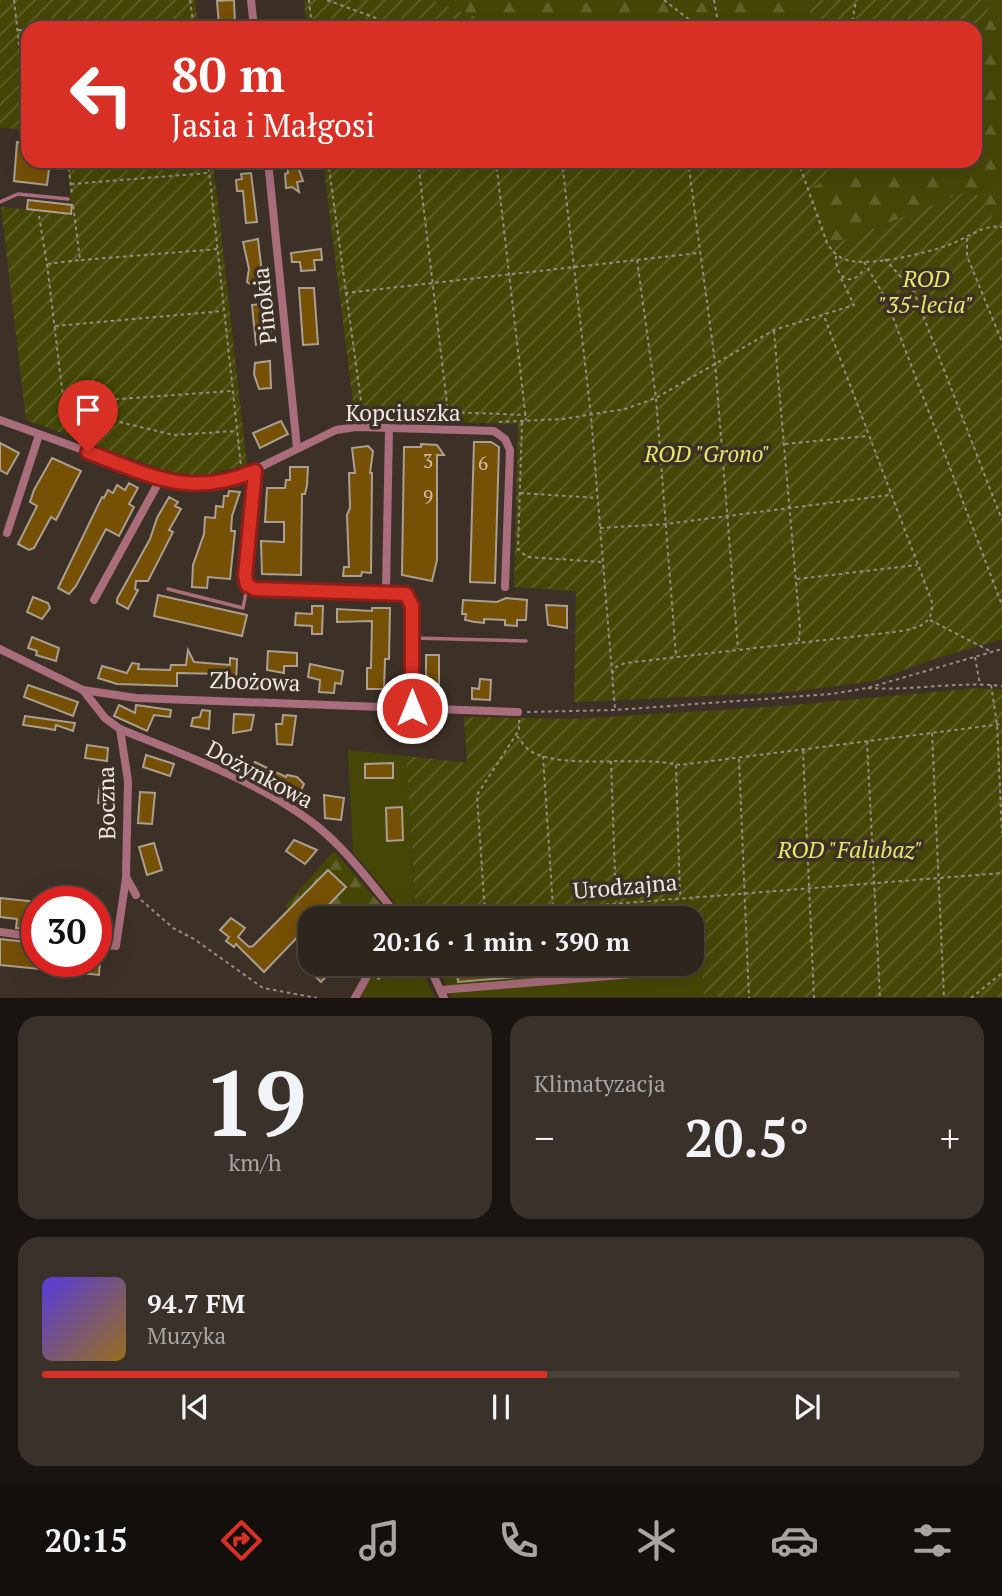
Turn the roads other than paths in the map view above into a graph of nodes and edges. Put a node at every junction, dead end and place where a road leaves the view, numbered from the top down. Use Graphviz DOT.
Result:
graph roads {
  1 [pos="251,0"];
  2 [pos="253,21"];
  3 [pos="269,168"];
  4 [pos="68,199"];
  5 [pos="0,202"];
  6 [pos="0,420"];
  7 [pos="389,428"];
  8 [pos="39,435"];
  9 [pos="298,448"];
  10 [pos="255,471"];
  11 [pos="161,478"];
  12 [pos="7,533"];
  13 [pos="247,585"];
  14 [pos="506,587"];
  15 [pos="168,589"];
  16 [pos="386,591"];
  17 [pos="94,600"];
  18 [pos="412,638"];
  19 [pos="526,641"];
  20 [pos="0,649"];
  21 [pos="83,690"];
  22 [pos="412,708"];
  23 [pos="518,712"];
  24 [pos="120,729"];
  25 [pos="126,877"];
  26 [pos="136,895"];
  27 [pos="389,906"];
  28 [pos="0,932"];
  29 [pos="21,935"];
  30 [pos="112,946"];
  31 [pos="367,976"];
  32 [pos="433,976"];
  33 [pos="614,976"];
  34 [pos="442,994"];
  35 [pos="355,998"];
  1 -- 2 [label="street"];
  3 -- 9 [label="street, Pinokia"];
  4 -- 5 [label="lane"];
  6 -- 8 [label="street, Kopciuszka"];
  7 -- 9 [label="street, Kopciuszka"];
  7 -- 14 [label="street, Kopciuszka"];
  7 -- 16 [label="street"];
  8 -- 11 [label="street, Kopciuszka"];
  8 -- 12 [label="street"];
  9 -- 10 [label="street, Kopciuszka"];
  10 -- 11 [label="street, Kopciuszka"];
  10 -- 13 [label="street"];
  11 -- 17 [label="street"];
  13 -- 15 [label="lane"];
  13 -- 16 [label="street"];
  16 -- 18 [label="street"];
  18 -- 19 [label="lane"];
  18 -- 22 [label="street"];
  20 -- 21 [label="street, Zbożowa"];
  21 -- 22 [label="street, Zbożowa"];
  21 -- 24 [label="street, Dożynkowa"];
  22 -- 23 [label="street, Zbożowa"];
  24 -- 25 [label="street, Boczna"];
  24 -- 27 [label="street, Dożynkowa"];
  25 -- 26 [label="street"];
  25 -- 30 [label="street, Boczna"];
  28 -- 29 [label="street"];
  31 -- 35 [label="street"];
  32 -- 34 [label="street"];
  33 -- 34 [label="street"];
}
